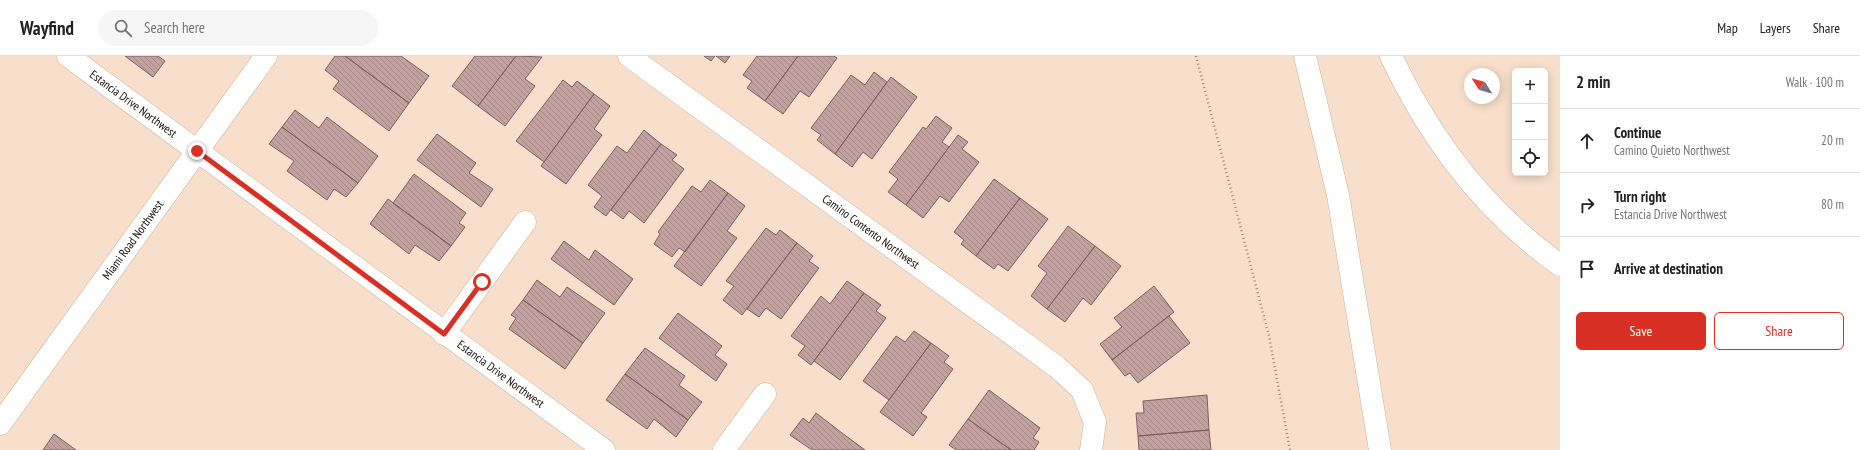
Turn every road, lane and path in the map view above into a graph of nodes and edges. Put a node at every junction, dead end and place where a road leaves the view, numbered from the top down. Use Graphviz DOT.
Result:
graph roads {
  1 [pos="68,56"];
  2 [pos="266,56"];
  3 [pos="629,56"];
  4 [pos="1196,56"];
  5 [pos="1305,56"];
  6 [pos="1391,56"];
  7 [pos="197,151"];
  8 [pos="525,222"];
  9 [pos="1557,263"];
  10 [pos="444,334"];
  11 [pos="765,394"];
  12 [pos="0,424"];
  13 [pos="604,450"];
  14 [pos="724,450"];
  15 [pos="1091,450"];
  16 [pos="1290,450"];
  17 [pos="1380,450"];
  1 -- 7 [label="main road, Estancia Drive Northwest"];
  2 -- 7 [label="main road, Miami Road Northwest"];
  3 -- 15 [label="main road, Camino Contento Northwest"];
  4 -- 16 [label="path"];
  5 -- 17 [label="main road"];
  6 -- 9 [label="main road"];
  7 -- 10 [label="main road, Estancia Drive Northwest"];
  7 -- 12 [label="main road, Miami Road Northwest"];
  8 -- 10 [label="main road"];
  10 -- 13 [label="main road, Estancia Drive Northwest"];
  11 -- 14 [label="main road"];
}
